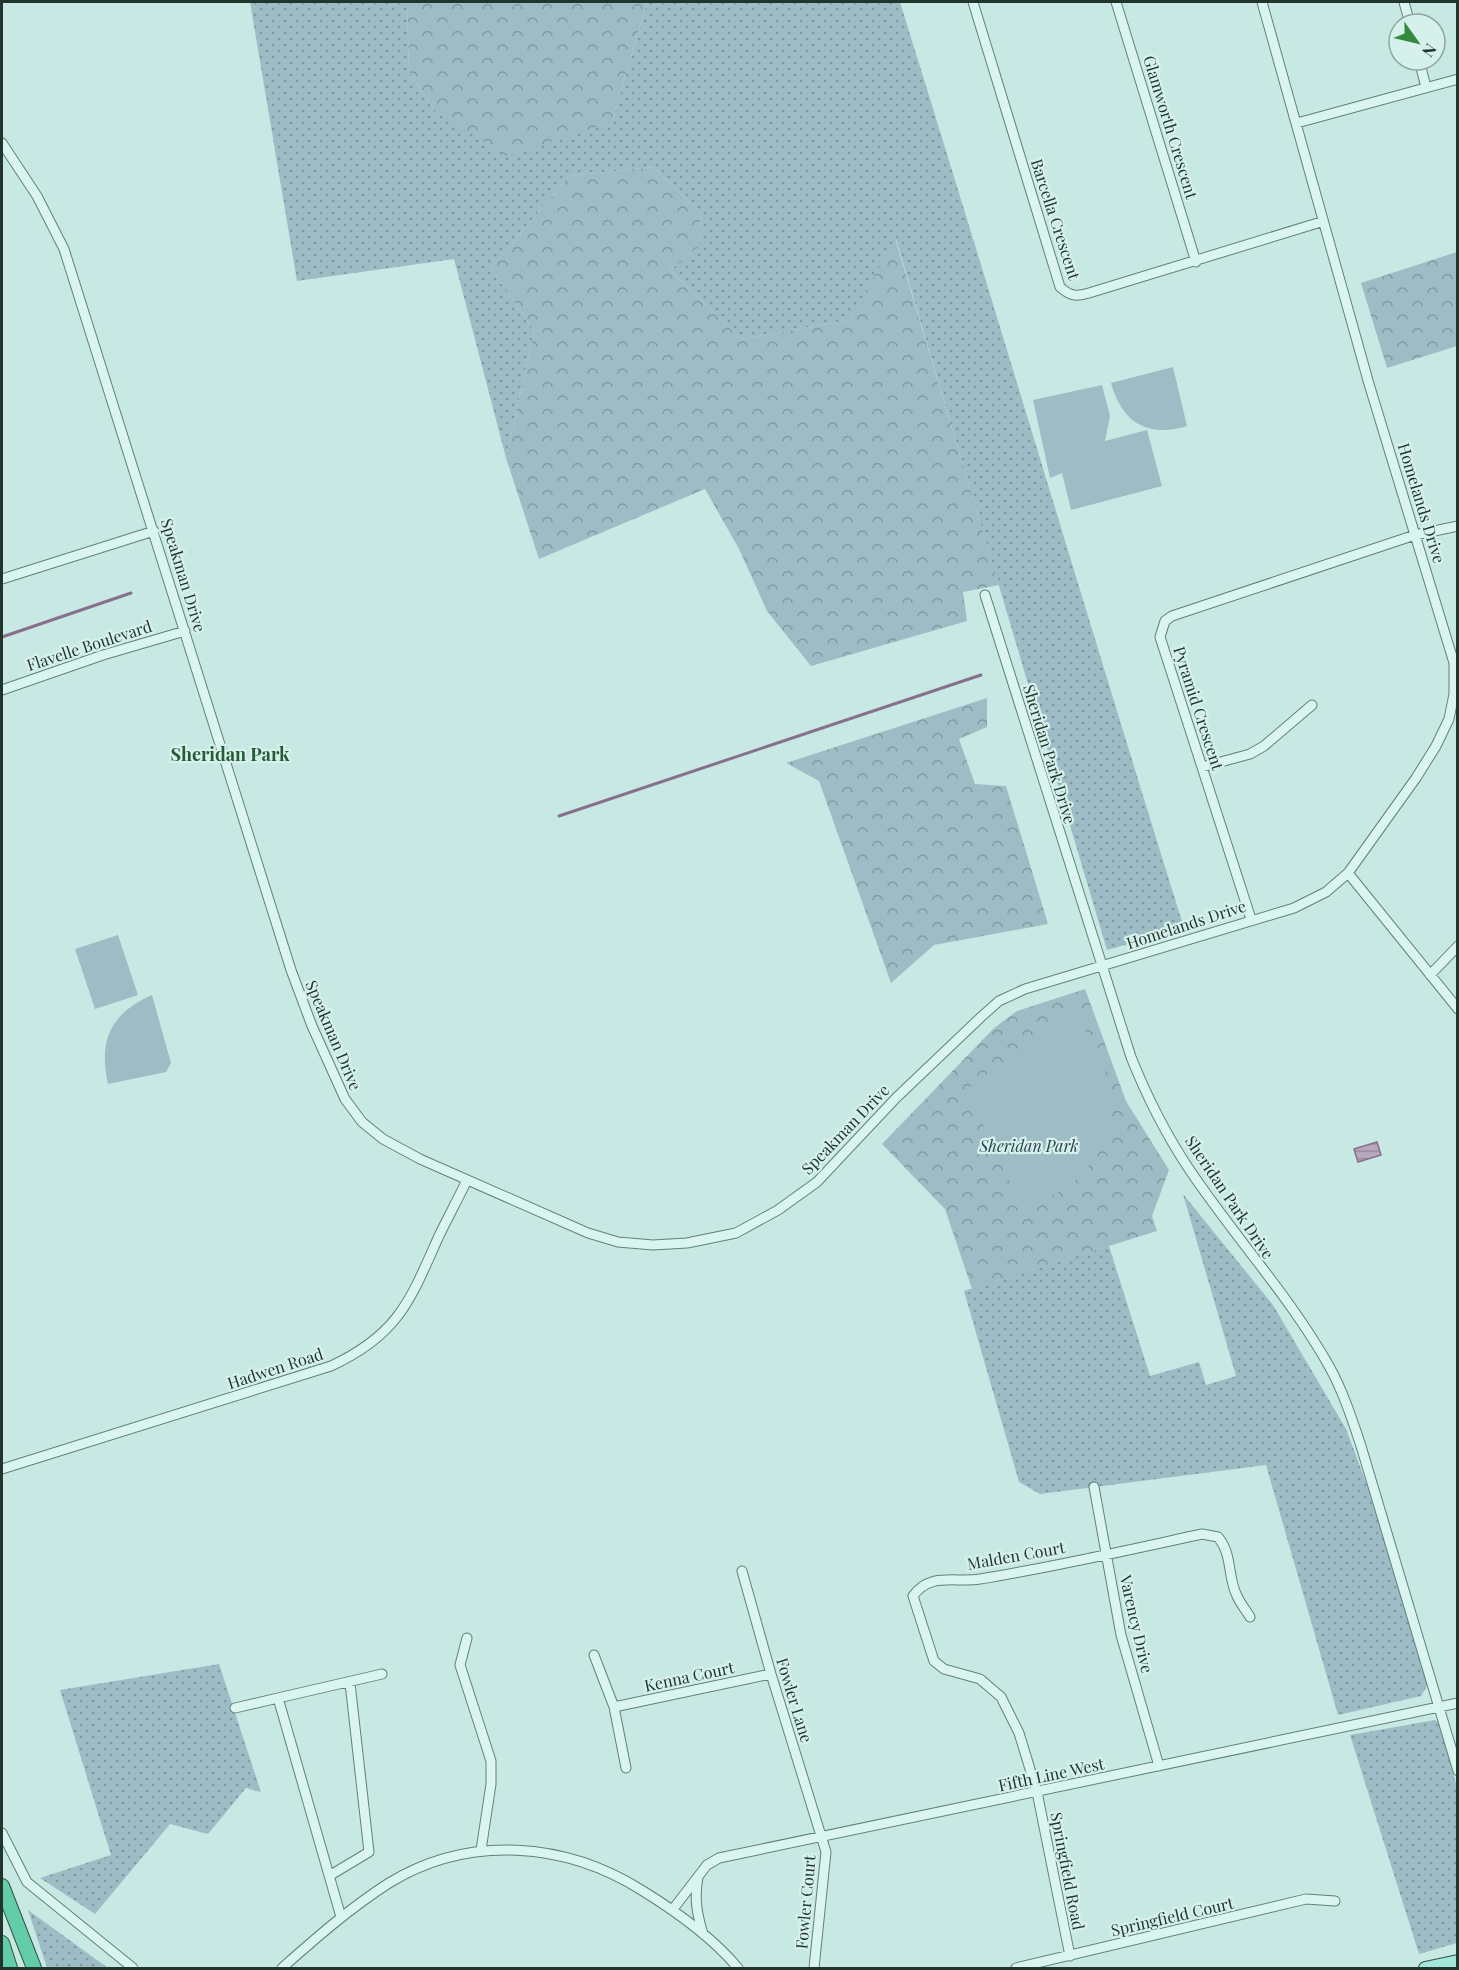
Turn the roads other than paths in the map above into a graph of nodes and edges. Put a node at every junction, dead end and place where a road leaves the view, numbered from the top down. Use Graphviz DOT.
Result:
graph roads {
  1 [pos="973,2"];
  2 [pos="1116,2"];
  3 [pos="1262,2"];
  4 [pos="1422,72"];
  5 [pos="1458,79"];
  6 [pos="1426,87"];
  7 [pos="1297,123"];
  8 [pos="2,143"];
  9 [pos="1322,222"];
  10 [pos="1196,262"];
  11 [pos="1458,526"];
  12 [pos="154,531"];
  13 [pos="1415,535"];
  14 [pos="2,579"];
  15 [pos="985,595"];
  16 [pos="185,631"];
  17 [pos="1456,663"];
  18 [pos="2,690"];
  19 [pos="1312,705"];
  20 [pos="1202,767"];
  21 [pos="1348,873"];
  22 [pos="1251,919"];
  23 [pos="1458,946"];
  24 [pos="1101,967"];
  25 [pos="1430,975"];
  26 [pos="1458,1009"];
  27 [pos="467,1180"];
  28 [pos="2,1469"];
  29 [pos="1094,1487"];
  30 [pos="1106,1554"];
  31 [pos="742,1571"];
  32 [pos="1250,1617"];
  33 [pos="467,1638"];
  34 [pos="594,1655"];
  35 [pos="382,1674"];
  36 [pos="771,1674"];
  37 [pos="350,1683"];
  38 [pos="278,1698"];
  39 [pos="1458,1703"];
  40 [pos="235,1707"];
  41 [pos="614,1707"];
  42 [pos="1438,1708"];
  43 [pos="1159,1766"];
  44 [pos="626,1768"];
  45 [pos="1458,1771"];
  46 [pos="1037,1792"];
  47 [pos="2,1833"];
  48 [pos="822,1838"];
  49 [pos="481,1850"];
  50 [pos="699,1875"];
  51 [pos="329,1876"];
  52 [pos="2,1886"];
  53 [pos="1335,1901"];
  54 [pos="673,1909"];
  55 [pos="341,1917"];
  56 [pos="703,1936"];
  57 [pos="2,1943"];
  58 [pos="1070,1956"];
  59 [pos="1458,1960"];
  60 [pos="10,1968"];
  61 [pos="34,1968"];
  62 [pos="133,1968"];
  63 [pos="282,1968"];
  64 [pos="738,1968"];
  65 [pos="814,1968"];
  66 [pos="1016,1968"];
  67 [pos="1425,1968"];
  1 -- 10 [label="street, Barcella Crescent"];
  2 -- 10 [label="street, Glamworth Crescent"];
  3 -- 7 [label="street, Homelands Drive"];
  4 -- 6 [label="street"];
  5 -- 6 [label="street"];
  6 -- 7 [label="street"];
  7 -- 9 [label="street, Homelands Drive"];
  8 -- 12 [label="street, Speakman Drive"];
  9 -- 10 [label="street, Barcella Crescent"];
  9 -- 13 [label="street, Homelands Drive"];
  11 -- 13 [label="street"];
  12 -- 14 [label="street"];
  12 -- 16 [label="street, Speakman Drive"];
  13 -- 17 [label="street, Homelands Drive"];
  13 -- 20 [label="street, Pyramid Crescent"];
  15 -- 24 [label="street, Sheridan Park Drive"];
  16 -- 18 [label="street, Flavelle Boulevard"];
  16 -- 27 [label="street, Speakman Drive"];
  17 -- 21 [label="street, Homelands Drive"];
  19 -- 20 [label="street"];
  20 -- 22 [label="street, Pyramid Crescent"];
  21 -- 22 [label="street, Homelands Drive"];
  21 -- 25 [label="street"];
  22 -- 24 [label="street, Homelands Drive"];
  23 -- 25 [label="street"];
  24 -- 27 [label="street, Speakman Drive"];
  24 -- 42 [label="street, Sheridan Park Drive"];
  25 -- 26 [label="street"];
  27 -- 28 [label="street, Hadwen Road"];
  29 -- 30 [label="street, Varency Drive"];
  30 -- 32 [label="street, Malden Court"];
  30 -- 43 [label="street, Varency Drive"];
  30 -- 46 [label="street, Malden Court"];
  31 -- 36 [label="street, Fowler Lane"];
  33 -- 49 [label="street"];
  34 -- 41 [label="street"];
  35 -- 37 [label="street"];
  36 -- 41 [label="street, Kenna Court"];
  36 -- 48 [label="street, Fowler Lane"];
  37 -- 38 [label="street"];
  37 -- 51 [label="street"];
  38 -- 40 [label="street"];
  38 -- 51 [label="street"];
  39 -- 42 [label="street, Fifth Line West"];
  41 -- 44 [label="street"];
  42 -- 43 [label="street, Fifth Line West"];
  42 -- 45 [label="street, Sheridan Park Drive"];
  43 -- 46 [label="street, Fifth Line West"];
  46 -- 48 [label="street, Fifth Line West"];
  46 -- 58 [label="street, Springfield Road"];
  47 -- 62 [label="street"];
  48 -- 50 [label="street, Fifth Line West"];
  48 -- 65 [label="street, Fowler Court"];
  49 -- 54 [label="street"];
  49 -- 55 [label="street"];
  50 -- 54 [label="street, Fifth Line West"];
  50 -- 56 [label="street"];
  51 -- 55 [label="street"];
  52 -- 61 [label="highway"];
  53 -- 58 [label="street, Springfield Court"];
  54 -- 56 [label="street"];
  55 -- 63 [label="street"];
  56 -- 64 [label="street"];
  57 -- 60 [label="highway"];
  58 -- 66 [label="street, Springfield Court"];
  59 -- 67 [label="main road"];
}
